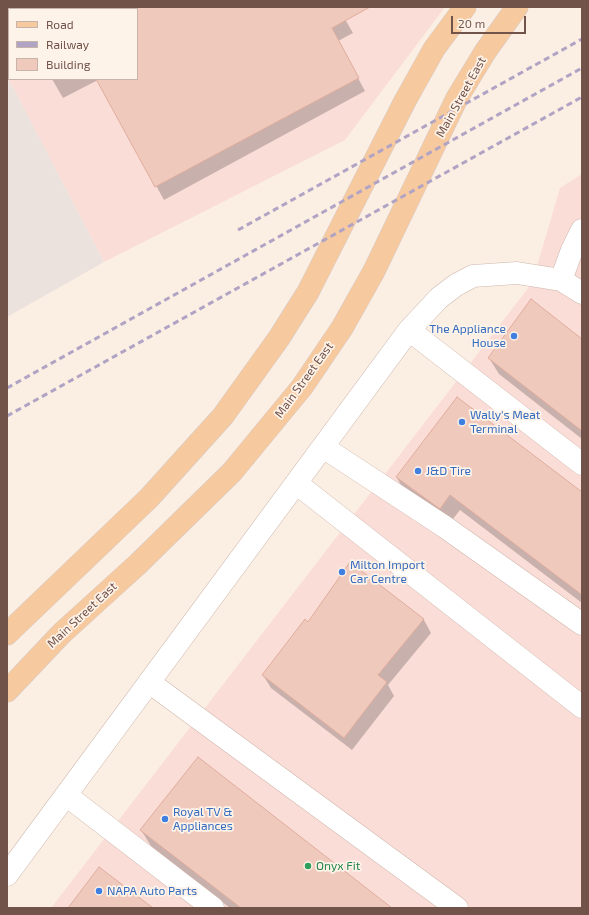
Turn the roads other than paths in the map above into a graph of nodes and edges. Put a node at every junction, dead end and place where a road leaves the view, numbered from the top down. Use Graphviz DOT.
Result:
graph roads {
  1 [pos="465,7"];
  2 [pos="517,7"];
  3 [pos="582,230"];
  4 [pos="561,280"];
  5 [pos="582,293"];
  6 [pos="409,330"];
  7 [pos="323,447"];
  8 [pos="582,464"];
  9 [pos="296,483"];
  10 [pos="582,624"];
  11 [pos="7,634"];
  12 [pos="149,682"];
  13 [pos="7,691"];
  14 [pos="582,706"];
  15 [pos="66,794"];
  16 [pos="7,875"];
  17 [pos="213,908"];
  18 [pos="458,908"];
  1 -- 11 [label="main road"];
  2 -- 13 [label="main road, Main Street East"];
  3 -- 4 [label="street"];
  4 -- 5 [label="street"];
  4 -- 6 [label="street"];
  6 -- 7 [label="street"];
  6 -- 8 [label="street"];
  7 -- 9 [label="street"];
  7 -- 10 [label="street"];
  9 -- 12 [label="street"];
  9 -- 14 [label="street"];
  12 -- 15 [label="street"];
  12 -- 18 [label="street"];
  15 -- 16 [label="street"];
  15 -- 17 [label="street"];
}
